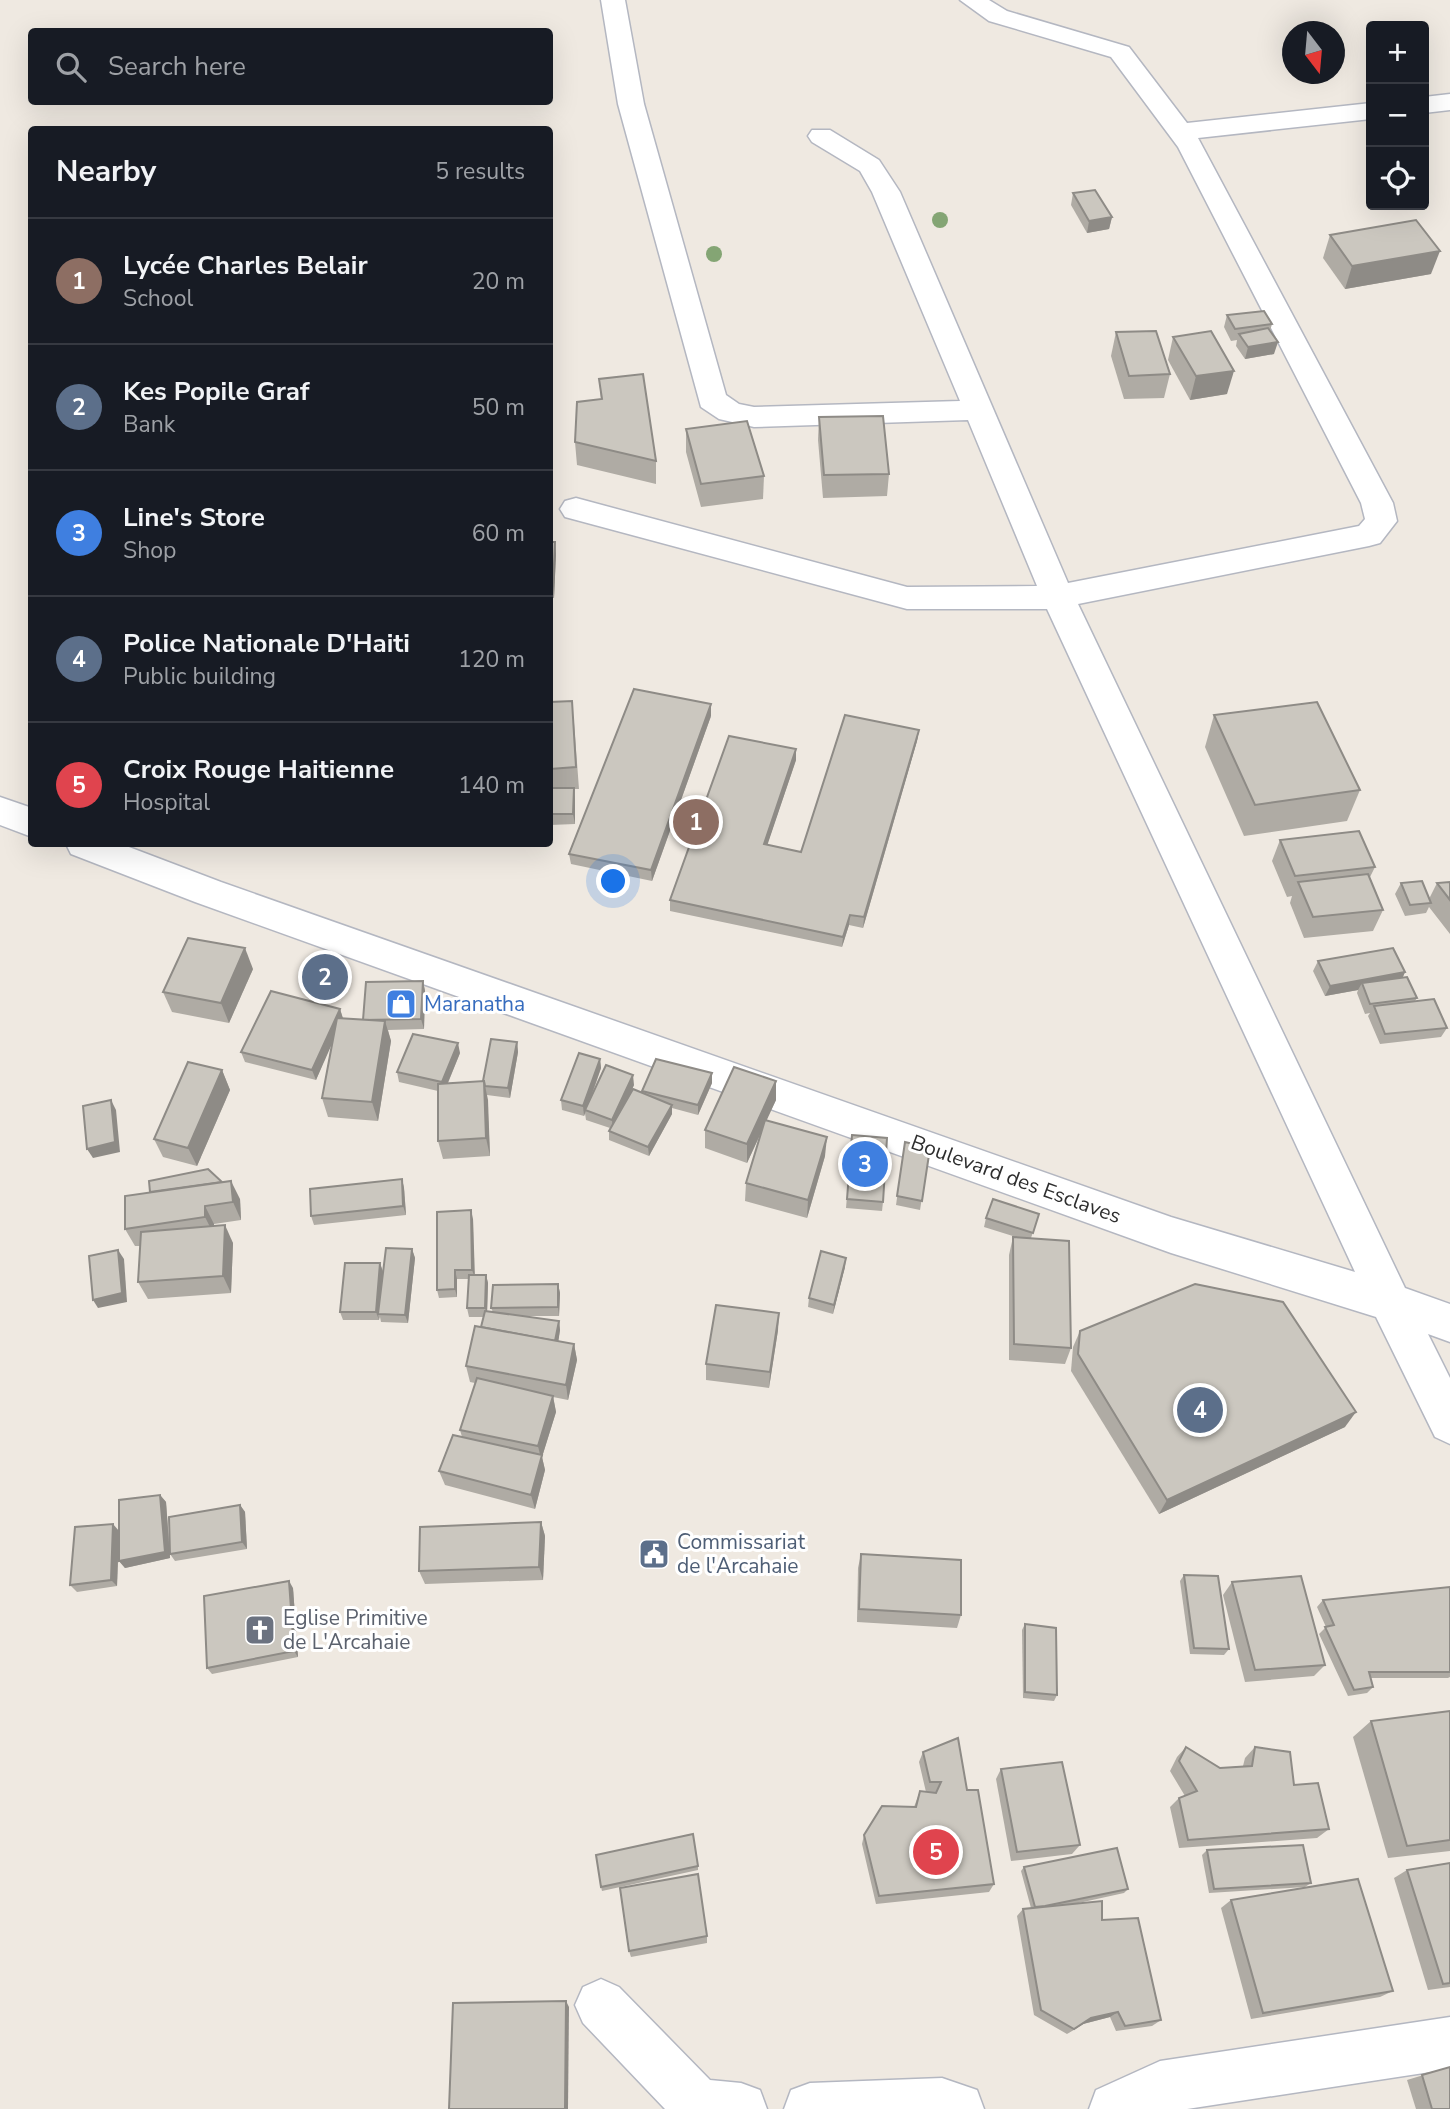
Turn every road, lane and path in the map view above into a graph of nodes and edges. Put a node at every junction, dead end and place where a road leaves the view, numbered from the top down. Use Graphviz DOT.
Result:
graph roads {
  1 [pos="612,0"];
  2 [pos="972,0"];
  3 [pos="1450,102"];
  4 [pos="1429,104"];
  5 [pos="1366,112"];
  6 [pos="1180,132"];
  7 [pos="821,136"];
  8 [pos="979,410"];
  9 [pos="576,509"];
  10 [pos="1059,597"];
  11 [pos="0,811"];
  12 [pos="28,822"];
  13 [pos="92,847"];
  14 [pos="1390,1301"];
  15 [pos="1450,1323"];
  16 [pos="1450,1423"];
  17 [pos="601,2005"];
  18 [pos="1450,2043"];
  19 [pos="741,2109"];
  20 [pos="810,2109"];
  21 [pos="958,2109"];
  22 [pos="1115,2109"];
  1 -- 8 [label="street"];
  2 -- 6 [label="street"];
  3 -- 4 [label="street"];
  5 -- 6 [label="street"];
  6 -- 10 [label="street"];
  7 -- 8 [label="street"];
  8 -- 10 [label="street"];
  9 -- 10 [label="street"];
  10 -- 14 [label="street"];
  11 -- 12 [label="street"];
  13 -- 14 [label="street, Boulevard des Esclaves"];
  14 -- 15 [label="street, Boulevard des Esclaves"];
  14 -- 16 [label="street"];
  17 -- 19 [label="street"];
  18 -- 22 [label="street"];
  20 -- 21 [label="street"];
}
